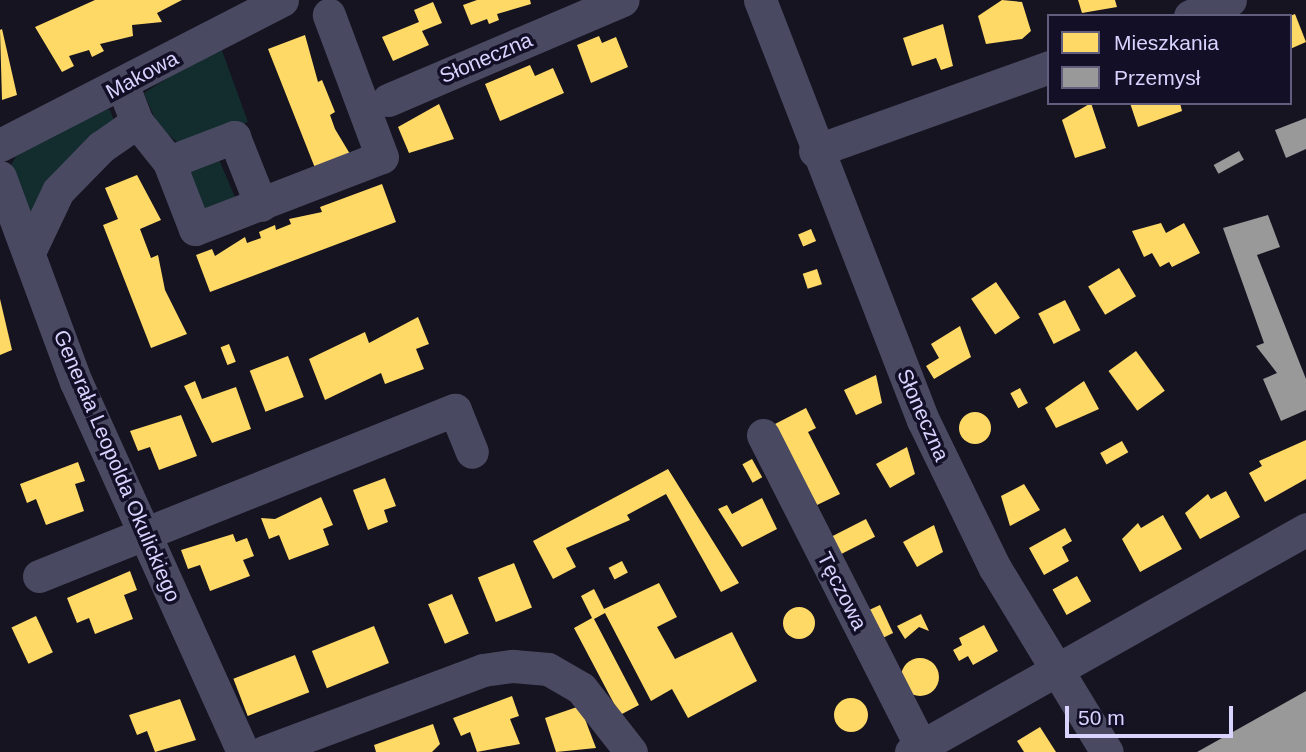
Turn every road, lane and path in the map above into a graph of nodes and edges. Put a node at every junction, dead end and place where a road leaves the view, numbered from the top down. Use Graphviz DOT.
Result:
graph roads {
  1 [pos="282,0"];
  2 [pos="623,0"];
  3 [pos="760,0"];
  4 [pos="1230,0"];
  5 [pos="1195,14"];
  6 [pos="329,15"];
  7 [pos="1047,67"];
  8 [pos="122,86"];
  9 [pos="388,100"];
  10 [pos="137,122"];
  11 [pos="0,145"];
  12 [pos="815,150"];
  13 [pos="169,162"];
  14 [pos="0,177"];
  15 [pos="261,205"];
  16 [pos="30,250"];
  17 [pos="763,435"];
  18 [pos="472,452"];
  19 [pos="1306,529"];
  20 [pos="143,531"];
  21 [pos="39,576"];
  22 [pos="1053,668"];
  23 [pos="916,749"];
  24 [pos="243,752"];
  25 [pos="264,752"];
  26 [pos="631,752"];
  27 [pos="1107,752"];
  1 -- 8 [label="street, Makowa"];
  2 -- 9 [label="street, Słoneczna"];
  3 -- 12 [label="street, Słoneczna"];
  4 -- 5 [label="street"];
  6 -- 15 [label="street"];
  7 -- 12 [label="street"];
  8 -- 10 [label="street"];
  8 -- 11 [label="street, Makowa"];
  10 -- 13 [label="street"];
  10 -- 16 [label="street"];
  12 -- 22 [label="street, Słoneczna"];
  13 -- 15 [label="street"];
  13 -- 15 [label="street"];
  14 -- 16 [label="street, Generała Leopolda Okulickiego"];
  16 -- 20 [label="street, Generała Leopolda Okulickiego"];
  17 -- 23 [label="street, Tęczowa"];
  18 -- 20 [label="street"];
  19 -- 22 [label="street"];
  20 -- 21 [label="street"];
  20 -- 24 [label="street, Generała Leopolda Okulickiego"];
  22 -- 23 [label="street"];
  22 -- 27 [label="street, Słoneczna"];
  25 -- 26 [label="street"];
}
